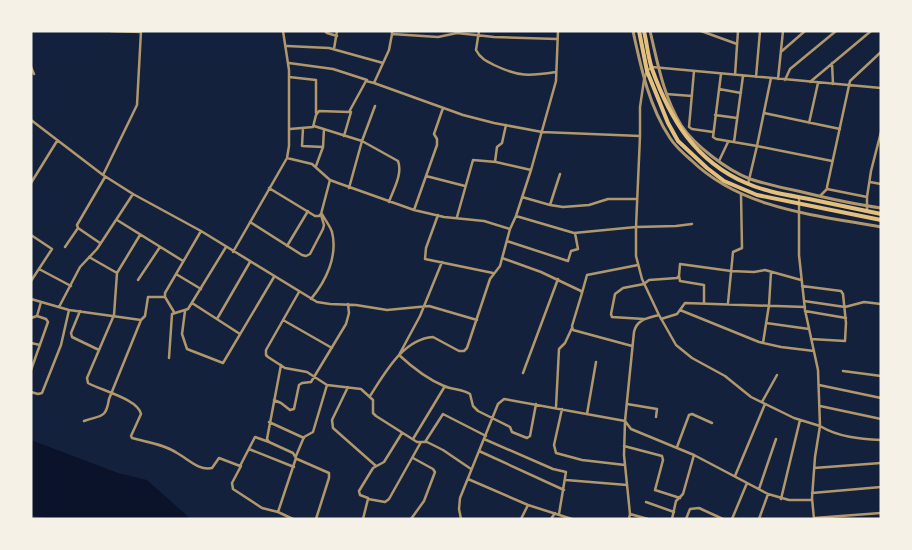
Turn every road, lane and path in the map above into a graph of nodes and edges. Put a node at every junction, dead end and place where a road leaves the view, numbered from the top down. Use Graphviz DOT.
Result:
graph roads {
  1 [pos="111,31"];
  2 [pos="283,31"];
  3 [pos="325,31"];
  4 [pos="337,31"];
  5 [pos="428,31"];
  6 [pos="479,31"];
  7 [pos="558,31"];
  8 [pos="633,31"];
  9 [pos="639,31"];
  10 [pos="644,31"];
  11 [pos="650,31"];
  12 [pos="701,31"];
  13 [pos="738,31"];
  14 [pos="760,31"];
  15 [pos="783,31"];
  16 [pos="805,31"];
  17 [pos="836,31"];
  18 [pos="870,31"];
  19 [pos="141,32"];
  20 [pos="392,33"];
  21 [pos="478,35"];
  22 [pos="336,36"];
  23 [pos="426,36"];
  24 [pos="557,39"];
  25 [pos="737,44"];
  26 [pos="286,46"];
  27 [pos="334,49"];
  28 [pos="781,52"];
  29 [pos="881,52"];
  30 [pos="289,63"];
  31 [pos="383,63"];
  32 [pos="832,64"];
  33 [pos="31,67"];
  34 [pos="652,67"];
  35 [pos="658,68"];
  36 [pos="647,71"];
  37 [pos="694,71"];
  38 [pos="556,72"];
  39 [pos="34,74"];
  40 [pos="721,74"];
  41 [pos="735,75"];
  42 [pos="743,76"];
  43 [pos="289,77"];
  44 [pos="756,77"];
  45 [pos="771,78"];
  46 [pos="778,79"];
  47 [pos="644,80"];
  48 [pos="785,80"];
  49 [pos="368,81"];
  50 [pos="810,82"];
  51 [pos="374,83"];
  52 [pos="818,83"];
  53 [pos="833,84"];
  54 [pos="849,86"];
  55 [pos="881,88"];
  56 [pos="719,89"];
  57 [pos="741,93"];
  58 [pos="666,94"];
  59 [pos="692,96"];
  60 [pos="375,106"];
  61 [pos="443,108"];
  62 [pos="352,111"];
  63 [pos="764,114"];
  64 [pos="316,115"];
  65 [pos="715,115"];
  66 [pos="737,118"];
  67 [pos="32,121"];
  68 [pos="809,123"];
  69 [pos="506,125"];
  70 [pos="31,126"];
  71 [pos="314,126"];
  72 [pos="302,128"];
  73 [pos="289,129"];
  74 [pos="324,129"];
  75 [pos="840,129"];
  76 [pos="542,132"];
  77 [pos="713,132"];
  78 [pos="881,132"];
  79 [pos="344,136"];
  80 [pos="640,136"];
  81 [pos="57,141"];
  82 [pos="362,141"];
  83 [pos="728,141"];
  84 [pos="734,142"];
  85 [pos="757,146"];
  86 [pos="322,147"];
  87 [pos="699,149"];
  88 [pos="876,151"];
  89 [pos="881,152"];
  90 [pos="287,158"];
  91 [pos="719,161"];
  92 [pos="832,161"];
  93 [pos="494,162"];
  94 [pos="316,166"];
  95 [pos="531,170"];
  96 [pos="560,174"];
  97 [pos="104,176"];
  98 [pos="426,176"];
  99 [pos="749,178"];
  100 [pos="330,180"];
  101 [pos="870,182"];
  102 [pos="31,183"];
  103 [pos="748,184"];
  104 [pos="881,184"];
  105 [pos="465,186"];
  106 [pos="269,188"];
  107 [pos="349,188"];
  108 [pos="827,189"];
  109 [pos="133,194"];
  110 [pos="741,194"];
  111 [pos="820,196"];
  112 [pos="522,197"];
  113 [pos="798,197"];
  114 [pos="867,197"];
  115 [pos="638,199"];
  116 [pos="389,202"];
  117 [pos="550,205"];
  118 [pos="799,205"];
  119 [pos="881,208"];
  120 [pos="867,209"];
  121 [pos="414,210"];
  122 [pos="308,211"];
  123 [pos="799,212"];
  124 [pos="321,214"];
  125 [pos="881,214"];
  126 [pos="438,215"];
  127 [pos="516,216"];
  128 [pos="457,218"];
  129 [pos="117,220"];
  130 [pos="881,220"];
  131 [pos="250,222"];
  132 [pos="692,224"];
  133 [pos="881,226"];
  134 [pos="636,227"];
  135 [pos="78,228"];
  136 [pos="510,229"];
  137 [pos="201,232"];
  138 [pos="575,233"];
  139 [pos="31,235"];
  140 [pos="140,235"];
  141 [pos="507,241"];
  142 [pos="101,243"];
  143 [pos="287,246"];
  144 [pos="65,247"];
  145 [pos="160,247"];
  146 [pos="226,247"];
  147 [pos="233,252"];
  148 [pos="89,257"];
  149 [pos="502,258"];
  150 [pos="183,261"];
  151 [pos="250,262"];
  152 [pos="442,262"];
  153 [pos="638,264"];
  154 [pos="39,269"];
  155 [pos="731,271"];
  156 [pos="771,272"];
  157 [pos="116,273"];
  158 [pos="493,273"];
  159 [pos="176,274"];
  160 [pos="679,276"];
  161 [pos="274,277"];
  162 [pos="558,279"];
  163 [pos="138,280"];
  164 [pos="802,280"];
  165 [pos="31,281"];
  166 [pos="644,284"];
  167 [pos="71,286"];
  168 [pos="802,286"];
  169 [pos="201,289"];
  170 [pos="299,292"];
  171 [pos="582,293"];
  172 [pos="165,297"];
  173 [pos="31,299"];
  174 [pos="311,299"];
  175 [pos="804,301"];
  176 [pos="42,302"];
  177 [pos="192,303"];
  178 [pos="704,303"];
  179 [pos="728,303"];
  180 [pos="348,304"];
  181 [pos="881,304"];
  182 [pos="770,305"];
  183 [pos="423,306"];
  184 [pos="804,307"];
  185 [pos="845,307"];
  186 [pos="59,308"];
  187 [pos="70,310"];
  188 [pos="680,310"];
  189 [pos="80,311"];
  190 [pos="184,311"];
  191 [pos="805,311"];
  192 [pos="174,312"];
  193 [pos="114,315"];
  194 [pos="659,315"];
  195 [pos="37,316"];
  196 [pos="31,318"];
  197 [pos="846,318"];
  198 [pos="217,319"];
  199 [pos="644,319"];
  200 [pos="661,319"];
  201 [pos="140,320"];
  202 [pos="284,320"];
  203 [pos="477,320"];
  204 [pos="766,324"];
  205 [pos="572,328"];
  206 [pos="809,329"];
  207 [pos="240,334"];
  208 [pos="811,339"];
  209 [pos="31,343"];
  210 [pos="763,343"];
  211 [pos="40,345"];
  212 [pos="632,346"];
  213 [pos="332,348"];
  214 [pos="99,350"];
  215 [pos="814,351"];
  216 [pos="399,354"];
  217 [pos="169,358"];
  218 [pos="596,362"];
  219 [pos="281,366"];
  220 [pos="31,370"];
  221 [pos="843,371"];
  222 [pos="523,373"];
  223 [pos="777,375"];
  224 [pos="881,376"];
  225 [pos="314,377"];
  226 [pos="327,385"];
  227 [pos="819,385"];
  228 [pos="348,386"];
  229 [pos="445,386"];
  230 [pos="31,392"];
  231 [pos="112,392"];
  232 [pos="370,396"];
  233 [pos="881,398"];
  234 [pos="274,400"];
  235 [pos="764,403"];
  236 [pos="536,404"];
  237 [pos="626,404"];
  238 [pos="820,406"];
  239 [pos="556,407"];
  240 [pos="562,408"];
  241 [pos="587,414"];
  242 [pos="656,416"];
  243 [pos="493,419"];
  244 [pos="881,419"];
  245 [pos="800,420"];
  246 [pos="84,421"];
  247 [pos="625,421"];
  248 [pos="269,422"];
  249 [pos="712,423"];
  250 [pos="820,426"];
  251 [pos="402,433"];
  252 [pos="304,438"];
  253 [pos="485,438"];
  254 [pos="412,439"];
  255 [pos="776,439"];
  256 [pos="881,440"];
  257 [pos="269,442"];
  258 [pos="423,442"];
  259 [pos="624,446"];
  260 [pos="677,447"];
  261 [pos="249,449"];
  262 [pos="479,451"];
  263 [pos="694,455"];
  264 [pos="296,457"];
  265 [pos="413,458"];
  266 [pos="881,463"];
  267 [pos="241,464"];
  268 [pos="625,465"];
  269 [pos="376,466"];
  270 [pos="294,467"];
  271 [pos="814,468"];
  272 [pos="471,470"];
  273 [pos="735,477"];
  274 [pos="468,479"];
  275 [pos="566,480"];
  276 [pos="746,483"];
  277 [pos="627,485"];
  278 [pos="881,487"];
  279 [pos="759,489"];
  280 [pos="564,490"];
  281 [pos="812,493"];
  282 [pos="768,494"];
  283 [pos="370,498"];
  284 [pos="680,498"];
  285 [pos="781,499"];
  286 [pos="812,500"];
  287 [pos="646,502"];
  288 [pos="528,505"];
  289 [pos="278,512"];
  290 [pos="674,512"];
  291 [pos="881,513"];
  292 [pos="557,514"];
  293 [pos="630,514"];
  294 [pos="814,518"];
  295 [pos="293,519"];
  296 [pos="316,519"];
  297 [pos="363,519"];
  298 [pos="411,519"];
  299 [pos="461,519"];
  300 [pos="521,519"];
  301 [pos="552,519"];
  302 [pos="572,519"];
  303 [pos="629,519"];
  304 [pos="648,519"];
  305 [pos="672,519"];
  306 [pos="686,519"];
  307 [pos="723,519"];
  308 [pos="732,519"];
  309 [pos="759,519"];
  1 -- 19 [label="street"];
  2 -- 26 [label="street"];
  3 -- 22 [label="street"];
  4 -- 22 [label="street"];
  5 -- 23 [label="street"];
  6 -- 21 [label="street"];
  7 -- 24 [label="street"];
  8 -- 47 [label="street"];
  9 -- 36 [label="main road"];
  10 -- 34 [label="main road"];
  11 -- 35 [label="street"];
  12 -- 25 [label="street"];
  13 -- 25 [label="street"];
  14 -- 44 [label="street"];
  15 -- 28 [label="street"];
  16 -- 28 [label="street"];
  17 -- 48 [label="street"];
  18 -- 32 [label="street"];
  19 -- 97 [label="street"];
  20 -- 23 [label="street"];
  20 -- 31 [label="street"];
  21 -- 23 [label="street"];
  21 -- 24 [label="street"];
  21 -- 38 [label="street"];
  22 -- 27 [label="street"];
  24 -- 38 [label="street"];
  25 -- 41 [label="street"];
  26 -- 27 [label="street"];
  26 -- 30 [label="street"];
  27 -- 31 [label="street"];
  28 -- 46 [label="street"];
  29 -- 54 [label="street"];
  30 -- 43 [label="street"];
  30 -- 49 [label="street"];
  31 -- 51 [label="street"];
  32 -- 50 [label="street"];
  32 -- 53 [label="street"];
  33 -- 39 [label="street"];
  34 -- 35 [label="street"];
  34 -- 36 [label="street"];
  34 -- 87 [label="main road"];
  35 -- 37 [label="street"];
  35 -- 58 [label="street"];
  36 -- 47 [label="street"];
  36 -- 118 [label="main road"];
  37 -- 40 [label="street"];
  37 -- 59 [label="street"];
  38 -- 76 [label="street"];
  40 -- 41 [label="street"];
  40 -- 56 [label="street"];
  41 -- 42 [label="street"];
  42 -- 44 [label="street"];
  42 -- 57 [label="street"];
  43 -- 64 [label="street"];
  43 -- 73 [label="street"];
  44 -- 45 [label="street"];
  45 -- 46 [label="street"];
  45 -- 63 [label="street"];
  46 -- 48 [label="street"];
  47 -- 80 [label="street"];
  47 -- 110 [label="street"];
  48 -- 50 [label="street"];
  49 -- 51 [label="street"];
  49 -- 62 [label="street"];
  50 -- 52 [label="street"];
  51 -- 61 [label="street"];
  52 -- 53 [label="street"];
  52 -- 68 [label="street"];
  53 -- 54 [label="street"];
  54 -- 55 [label="street"];
  54 -- 75 [label="street"];
  56 -- 57 [label="street"];
  56 -- 65 [label="street"];
  57 -- 66 [label="street"];
  58 -- 59 [label="street"];
  58 -- 87 [label="street"];
  59 -- 77 [label="street"];
  60 -- 82 [label="street"];
  61 -- 69 [label="street"];
  61 -- 98 [label="street"];
  62 -- 64 [label="street"];
  62 -- 79 [label="street"];
  63 -- 68 [label="street"];
  63 -- 85 [label="street"];
  64 -- 71 [label="street"];
  65 -- 66 [label="street"];
  65 -- 77 [label="street"];
  66 -- 84 [label="street"];
  67 -- 70 [label="street"];
  67 -- 81 [label="street"];
  68 -- 75 [label="street"];
  69 -- 76 [label="street"];
  69 -- 93 [label="street"];
  71 -- 72 [label="street"];
  71 -- 74 [label="street"];
  72 -- 73 [label="street"];
  72 -- 86 [label="street"];
  73 -- 90 [label="street"];
  74 -- 79 [label="street"];
  74 -- 86 [label="street"];
  75 -- 92 [label="street"];
  76 -- 80 [label="street"];
  76 -- 95 [label="street"];
  77 -- 83 [label="street"];
  78 -- 88 [label="street"];
  79 -- 82 [label="street"];
  80 -- 115 [label="street"];
  81 -- 97 [label="street"];
  81 -- 102 [label="street"];
  82 -- 107 [label="street"];
  82 -- 116 [label="street"];
  83 -- 84 [label="street"];
  83 -- 91 [label="street"];
  84 -- 85 [label="street"];
  85 -- 92 [label="street"];
  85 -- 99 [label="street"];
  86 -- 94 [label="street"];
  87 -- 91 [label="street"];
  87 -- 103 [label="main road"];
  88 -- 89 [label="street"];
  88 -- 101 [label="street"];
  90 -- 94 [label="street"];
  90 -- 106 [label="street"];
  91 -- 99 [label="street"];
  92 -- 108 [label="street"];
  93 -- 95 [label="street"];
  93 -- 105 [label="street"];
  94 -- 100 [label="street"];
  95 -- 112 [label="street"];
  96 -- 117 [label="street"];
  97 -- 109 [label="street"];
  97 -- 135 [label="street"];
  98 -- 105 [label="street"];
  98 -- 121 [label="street"];
  99 -- 103 [label="street"];
  99 -- 111 [label="street"];
  100 -- 107 [label="street"];
  100 -- 124 [label="street"];
  101 -- 104 [label="street"];
  101 -- 114 [label="street"];
  103 -- 113 [label="main road"];
  105 -- 128 [label="street"];
  106 -- 122 [label="street"];
  106 -- 131 [label="street"];
  107 -- 116 [label="street"];
  108 -- 111 [label="street"];
  108 -- 114 [label="street"];
  109 -- 129 [label="street"];
  109 -- 137 [label="street"];
  110 -- 123 [label="street"];
  110 -- 155 [label="street"];
  111 -- 120 [label="street"];
  112 -- 117 [label="street"];
  112 -- 127 [label="street"];
  113 -- 118 [label="street"];
  113 -- 120 [label="main road"];
  114 -- 120 [label="street"];
  115 -- 117 [label="street"];
  115 -- 134 [label="street"];
  116 -- 121 [label="street"];
  118 -- 123 [label="street"];
  118 -- 130 [label="main road"];
  119 -- 120 [label="street"];
  120 -- 125 [label="main road"];
  121 -- 126 [label="street"];
  122 -- 124 [label="street"];
  122 -- 143 [label="street"];
  123 -- 133 [label="street"];
  123 -- 164 [label="street"];
  124 -- 143 [label="street"];
  124 -- 174 [label="street"];
  126 -- 128 [label="street"];
  126 -- 152 [label="street"];
  127 -- 136 [label="street"];
  127 -- 138 [label="street"];
  128 -- 136 [label="street"];
  129 -- 140 [label="street"];
  129 -- 142 [label="street"];
  131 -- 143 [label="street"];
  131 -- 147 [label="street"];
  132 -- 134 [label="street"];
  134 -- 138 [label="street"];
  134 -- 153 [label="street"];
  135 -- 142 [label="street"];
  135 -- 144 [label="street"];
  136 -- 141 [label="street"];
  137 -- 146 [label="street"];
  137 -- 150 [label="street"];
  138 -- 141 [label="street"];
  139 -- 154 [label="street"];
  140 -- 145 [label="street"];
  140 -- 157 [label="street"];
  141 -- 149 [label="street"];
  142 -- 148 [label="street"];
  145 -- 150 [label="street"];
  145 -- 163 [label="street"];
  146 -- 147 [label="street"];
  146 -- 169 [label="street"];
  147 -- 151 [label="street"];
  148 -- 157 [label="street"];
  148 -- 167 [label="street"];
  149 -- 158 [label="street"];
  149 -- 162 [label="street"];
  150 -- 159 [label="street"];
  151 -- 161 [label="street"];
  151 -- 198 [label="street"];
  152 -- 158 [label="street"];
  152 -- 183 [label="street"];
  153 -- 166 [label="street"];
  153 -- 171 [label="street"];
  154 -- 165 [label="street"];
  154 -- 167 [label="street"];
  155 -- 156 [label="street"];
  155 -- 160 [label="street"];
  155 -- 179 [label="street"];
  156 -- 164 [label="street"];
  156 -- 182 [label="street"];
  157 -- 193 [label="street"];
  158 -- 203 [label="street"];
  159 -- 169 [label="street"];
  159 -- 172 [label="street"];
  160 -- 166 [label="street"];
  160 -- 178 [label="street"];
  161 -- 170 [label="street"];
  161 -- 207 [label="street"];
  162 -- 171 [label="street"];
  162 -- 222 [label="street"];
  164 -- 168 [label="street"];
  166 -- 194 [label="street"];
  166 -- 199 [label="street"];
  167 -- 186 [label="street"];
  168 -- 175 [label="street"];
  168 -- 185 [label="street"];
  169 -- 177 [label="street"];
  170 -- 174 [label="street"];
  170 -- 202 [label="street"];
  171 -- 205 [label="street"];
  172 -- 192 [label="street"];
  172 -- 201 [label="street"];
  173 -- 176 [label="street"];
  174 -- 180 [label="street"];
  175 -- 184 [label="street"];
  175 -- 185 [label="street"];
  176 -- 186 [label="street"];
  176 -- 195 [label="street"];
  177 -- 190 [label="street"];
  177 -- 198 [label="street"];
  178 -- 179 [label="street"];
  178 -- 188 [label="street"];
  179 -- 182 [label="street"];
  180 -- 183 [label="street"];
  180 -- 213 [label="street"];
  181 -- 185 [label="street"];
  182 -- 184 [label="street"];
  182 -- 204 [label="street"];
  183 -- 203 [label="street"];
  183 -- 216 [label="street"];
  184 -- 191 [label="street"];
  185 -- 197 [label="street"];
  186 -- 187 [label="street"];
  187 -- 189 [label="street"];
  187 -- 230 [label="street"];
  188 -- 200 [label="street"];
  188 -- 210 [label="street"];
  189 -- 193 [label="street"];
  189 -- 214 [label="street"];
  190 -- 192 [label="street"];
  190 -- 207 [label="street"];
  191 -- 197 [label="street"];
  191 -- 206 [label="street"];
  192 -- 217 [label="street"];
  193 -- 201 [label="street"];
  193 -- 214 [label="street"];
  194 -- 199 [label="street"];
  194 -- 200 [label="street"];
  195 -- 196 [label="street"];
  195 -- 211 [label="street"];
  197 -- 208 [label="street"];
  198 -- 207 [label="street"];
  199 -- 212 [label="street"];
  200 -- 235 [label="street"];
  201 -- 231 [label="street"];
  202 -- 213 [label="street"];
  202 -- 219 [label="street"];
  203 -- 216 [label="street"];
  204 -- 206 [label="street"];
  204 -- 210 [label="street"];
  205 -- 212 [label="street"];
  205 -- 239 [label="street"];
  206 -- 208 [label="street"];
  208 -- 215 [label="street"];
  209 -- 211 [label="street"];
  210 -- 215 [label="street"];
  211 -- 220 [label="street"];
  212 -- 237 [label="street"];
  213 -- 225 [label="street"];
  214 -- 231 [label="street"];
  215 -- 227 [label="street"];
  216 -- 229 [label="street"];
  216 -- 232 [label="street"];
  218 -- 241 [label="street"];
  219 -- 225 [label="street"];
  219 -- 234 [label="street"];
  221 -- 224 [label="street"];
  223 -- 235 [label="street"];
  225 -- 226 [label="street"];
  225 -- 234 [label="street"];
  226 -- 228 [label="street"];
  226 -- 252 [label="street"];
  227 -- 233 [label="street"];
  227 -- 238 [label="street"];
  228 -- 232 [label="street"];
  228 -- 269 [label="street"];
  229 -- 243 [label="street"];
  229 -- 254 [label="street"];
  231 -- 246 [label="street"];
  231 -- 267 [label="street"];
  232 -- 251 [label="street"];
  234 -- 248 [label="street"];
  235 -- 245 [label="street"];
  235 -- 273 [label="street"];
  236 -- 239 [label="street"];
  236 -- 243 [label="street"];
  236 -- 243 [label="street"];
  237 -- 242 [label="street"];
  237 -- 247 [label="street"];
  238 -- 244 [label="street"];
  238 -- 250 [label="street"];
  239 -- 240 [label="street"];
  240 -- 241 [label="street"];
  240 -- 268 [label="street"];
  241 -- 247 [label="street"];
  243 -- 253 [label="street"];
  245 -- 250 [label="street"];
  245 -- 285 [label="street"];
  247 -- 259 [label="street"];
  247 -- 260 [label="street"];
  248 -- 252 [label="street"];
  248 -- 257 [label="street"];
  249 -- 260 [label="street"];
  250 -- 256 [label="street"];
  250 -- 271 [label="street"];
  251 -- 254 [label="street"];
  251 -- 269 [label="street"];
  252 -- 264 [label="street"];
  253 -- 258 [label="street"];
  253 -- 262 [label="street"];
  253 -- 275 [label="street"];
  254 -- 258 [label="street"];
  255 -- 279 [label="street"];
  257 -- 261 [label="street"];
  257 -- 264 [label="street"];
  258 -- 265 [label="street"];
  258 -- 272 [label="street"];
  259 -- 268 [label="street"];
  259 -- 284 [label="street"];
  260 -- 263 [label="street"];
  261 -- 267 [label="street"];
  261 -- 270 [label="street"];
  262 -- 272 [label="street"];
  262 -- 280 [label="street"];
  263 -- 273 [label="street"];
  263 -- 284 [label="street"];
  264 -- 270 [label="street"];
  264 -- 296 [label="street"];
  265 -- 283 [label="street"];
  265 -- 298 [label="street"];
  266 -- 271 [label="street"];
  267 -- 289 [label="street"];
  268 -- 277 [label="street"];
  269 -- 283 [label="street"];
  270 -- 289 [label="street"];
  271 -- 281 [label="street"];
  272 -- 274 [label="street"];
  273 -- 276 [label="street"];
  274 -- 288 [label="street"];
  274 -- 299 [label="street"];
  275 -- 277 [label="street"];
  275 -- 280 [label="street"];
  276 -- 279 [label="street"];
  276 -- 308 [label="street"];
  277 -- 293 [label="street"];
  278 -- 281 [label="street"];
  279 -- 282 [label="street"];
  280 -- 292 [label="street"];
  281 -- 286 [label="street"];
  282 -- 285 [label="street"];
  282 -- 309 [label="street"];
  283 -- 297 [label="street"];
  284 -- 290 [label="street"];
  285 -- 286 [label="street"];
  286 -- 294 [label="street"];
  287 -- 290 [label="street"];
  288 -- 292 [label="street"];
  288 -- 300 [label="street"];
  289 -- 295 [label="street"];
  290 -- 305 [label="street"];
  291 -- 294 [label="street"];
  292 -- 301 [label="street"];
  292 -- 302 [label="street"];
  293 -- 303 [label="street"];
  293 -- 304 [label="street"];
  306 -- 307 [label="street"];
}
